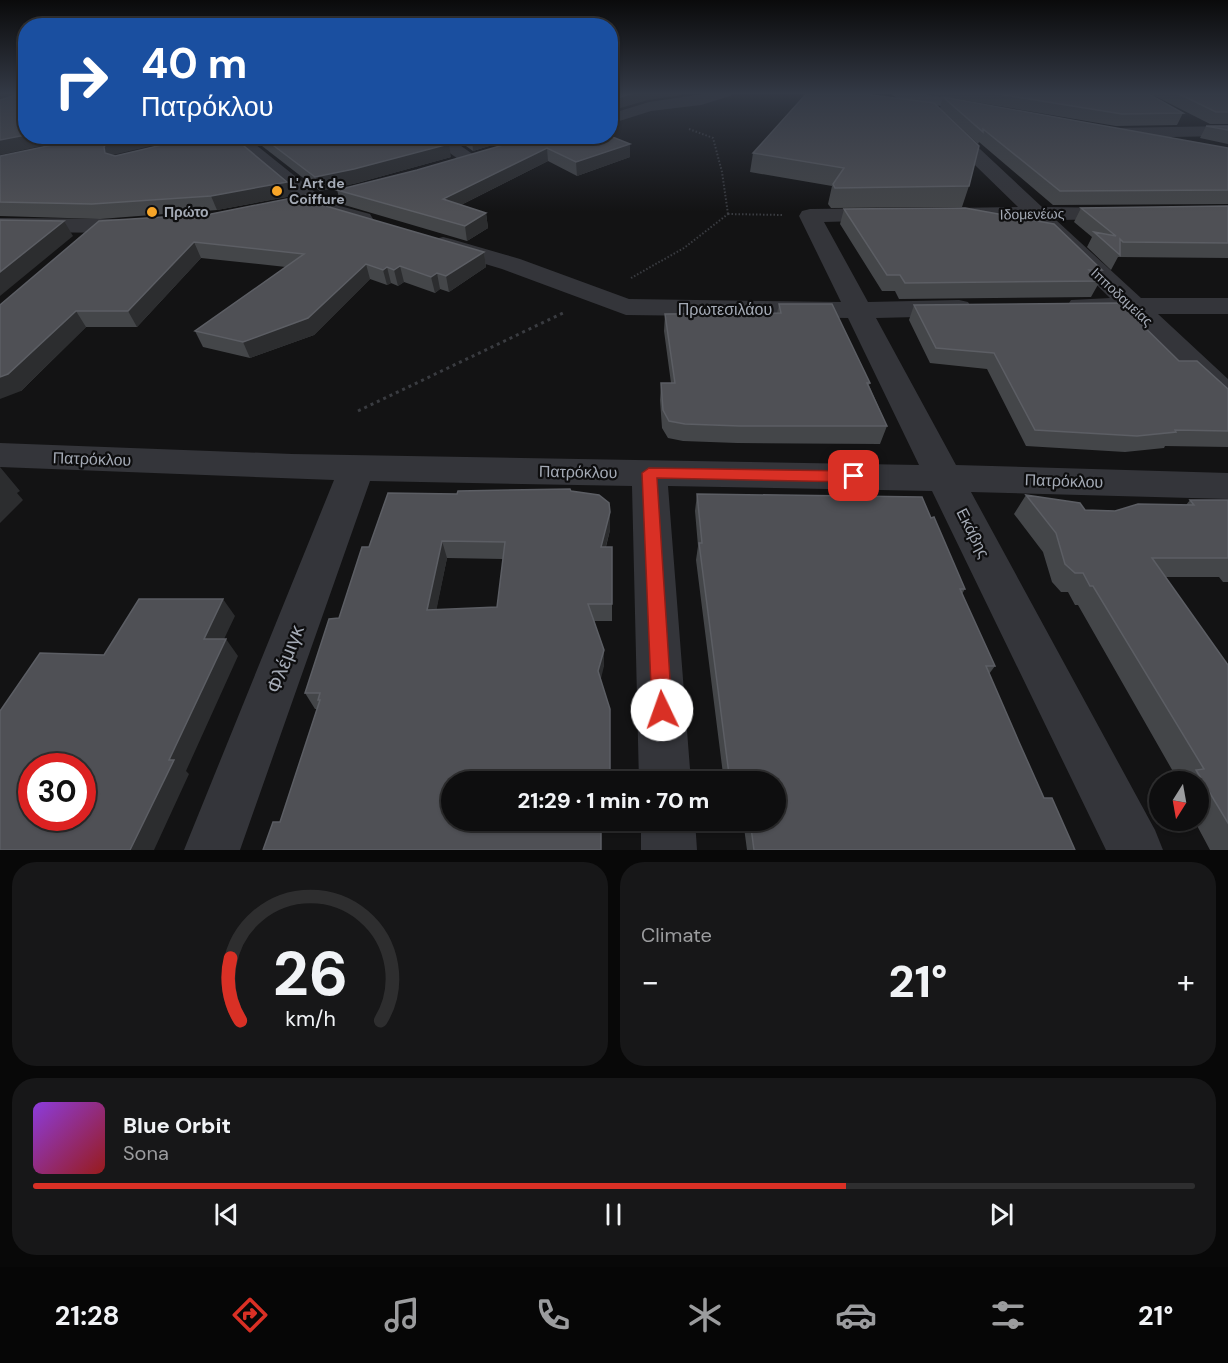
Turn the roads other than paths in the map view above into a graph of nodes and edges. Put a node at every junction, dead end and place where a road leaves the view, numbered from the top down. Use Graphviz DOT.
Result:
graph roads {
  1 [pos="944,133"];
  2 [pos="1111,133"];
  3 [pos="1209,133"];
  4 [pos="1228,142"];
  5 [pos="237,144"];
  6 [pos="447,144"];
  7 [pos="1200,149"];
  8 [pos="493,154"];
  9 [pos="472,160"];
  10 [pos="450,166"];
  11 [pos="350,194"];
  12 [pos="314,201"];
  13 [pos="292,205"];
  14 [pos="1035,213"];
  15 [pos="1148,213"];
  16 [pos="928,214"];
  17 [pos="904,215"];
  18 [pos="377,224"];
  19 [pos="0,225"];
  20 [pos="150,225"];
  21 [pos="100,228"];
  22 [pos="422,237"];
  23 [pos="73,251"];
  24 [pos="1131,306"];
  25 [pos="1228,306"];
  26 [pos="1060,307"];
  27 [pos="989,308"];
  28 [pos="859,310"];
  29 [pos="1228,396"];
  30 [pos="0,455"];
  31 [pos="357,468"];
  32 [pos="649,473"];
  33 [pos="945,478"];
  34 [pos="1228,486"];
  35 [pos="665,771"];
  36 [pos="668,831"];
  37 [pos="212,850"];
  38 [pos="669,850"];
  39 [pos="1135,850"];
  1 -- 14 [label="street, Ιπποδαμείας"];
  2 -- 7 [label="main road"];
  3 -- 4 [label="street"];
  5 -- 12 [label="street"];
  6 -- 9 [label="street"];
  8 -- 9 [label="street"];
  9 -- 10 [label="street"];
  11 -- 12 [label="street"];
  12 -- 13 [label="street"];
  12 -- 18 [label="street"];
  14 -- 15 [label="street, Ιδομενέως"];
  14 -- 16 [label="street, Ιδομενέως"];
  14 -- 24 [label="street, Ιπποδαμείας"];
  17 -- 28 [label="street, Εκάβης"];
  19 -- 21 [label="street"];
  20 -- 21 [label="street"];
  21 -- 23 [label="street"];
  22 -- 28 [label="street, Πρωτεσιλάου"];
  24 -- 25 [label="street"];
  24 -- 26 [label="street"];
  24 -- 29 [label="street, Ιπποδαμείας"];
  27 -- 28 [label="street, Πρωτεσιλάου"];
  28 -- 33 [label="street, Εκάβης"];
  30 -- 31 [label="street, Πατρόκλου"];
  31 -- 32 [label="street, Πατρόκλου"];
  31 -- 37 [label="street, Φλέμιγκ"];
  32 -- 33 [label="street, Πατρόκλου"];
  32 -- 35 [label="street"];
  33 -- 34 [label="street, Πατρόκλου"];
  33 -- 39 [label="street, Εκάβης"];
  36 -- 38 [label="street"];
}
